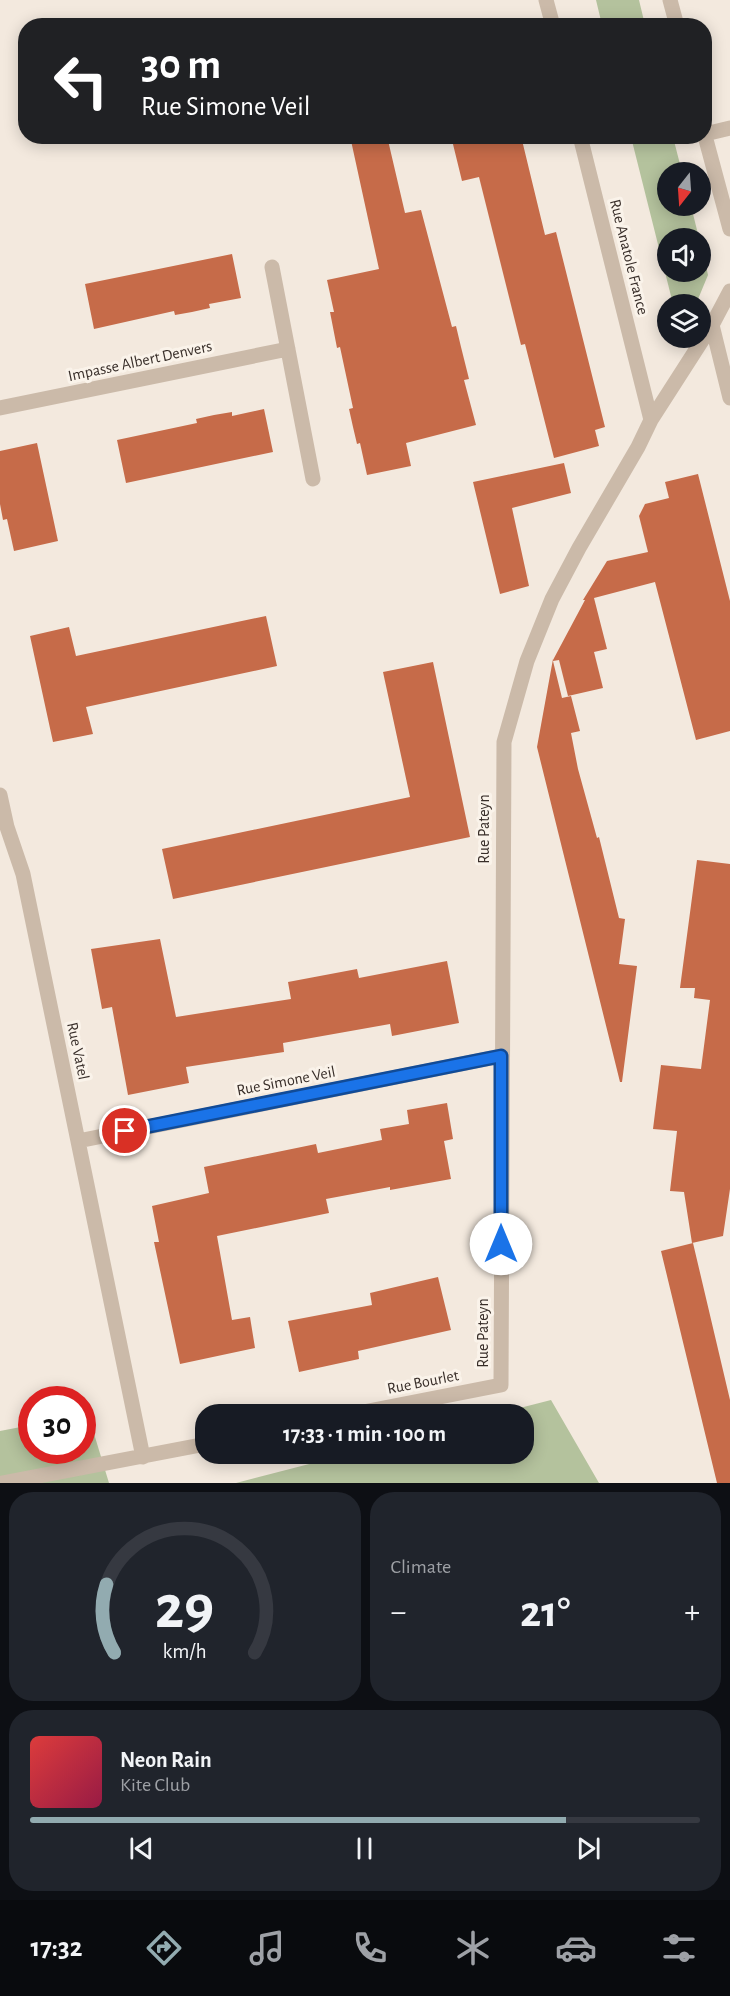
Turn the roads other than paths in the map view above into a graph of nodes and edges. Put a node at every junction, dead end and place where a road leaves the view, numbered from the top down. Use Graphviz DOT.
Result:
graph roads {
  1 [pos="546,0"];
  2 [pos="670,0"];
  3 [pos="551,18"];
  4 [pos="675,18"];
  5 [pos="730,128"];
  6 [pos="712,133"];
  7 [pos="582,144"];
  8 [pos="707,144"];
  9 [pos="730,229"];
  10 [pos="272,267"];
  11 [pos="730,291"];
  12 [pos="712,325"];
  13 [pos="288,349"];
  14 [pos="730,398"];
  15 [pos="0,408"];
  16 [pos="651,420"];
  17 [pos="313,479"];
  18 [pos="0,795"];
  19 [pos="501,1056"];
  20 [pos="78,1141"];
  21 [pos="501,1385"];
  22 [pos="404,1404"];
  23 [pos="195,1446"];
  24 [pos="143,1457"];
  25 [pos="2,1483"];
  1 -- 3 [label="street"];
  2 -- 4 [label="street"];
  5 -- 6 [label="street"];
  7 -- 16 [label="street, Rue Anatole France"];
  8 -- 9 [label="street"];
  10 -- 13 [label="street"];
  11 -- 12 [label="street"];
  12 -- 14 [label="street"];
  12 -- 16 [label="street, Rue Pateyn"];
  13 -- 15 [label="street, Impasse Albert Denvers"];
  13 -- 17 [label="street"];
  16 -- 19 [label="street, Rue Pateyn"];
  18 -- 20 [label="street, Rue Vatel"];
  19 -- 20 [label="street, Rue Simone Veil"];
  19 -- 21 [label="street, Rue Pateyn"];
  20 -- 24 [label="street, Rue Vatel"];
  21 -- 22 [label="street, Rue Bourlet"];
  23 -- 24 [label="street"];
  24 -- 25 [label="street"];
}
